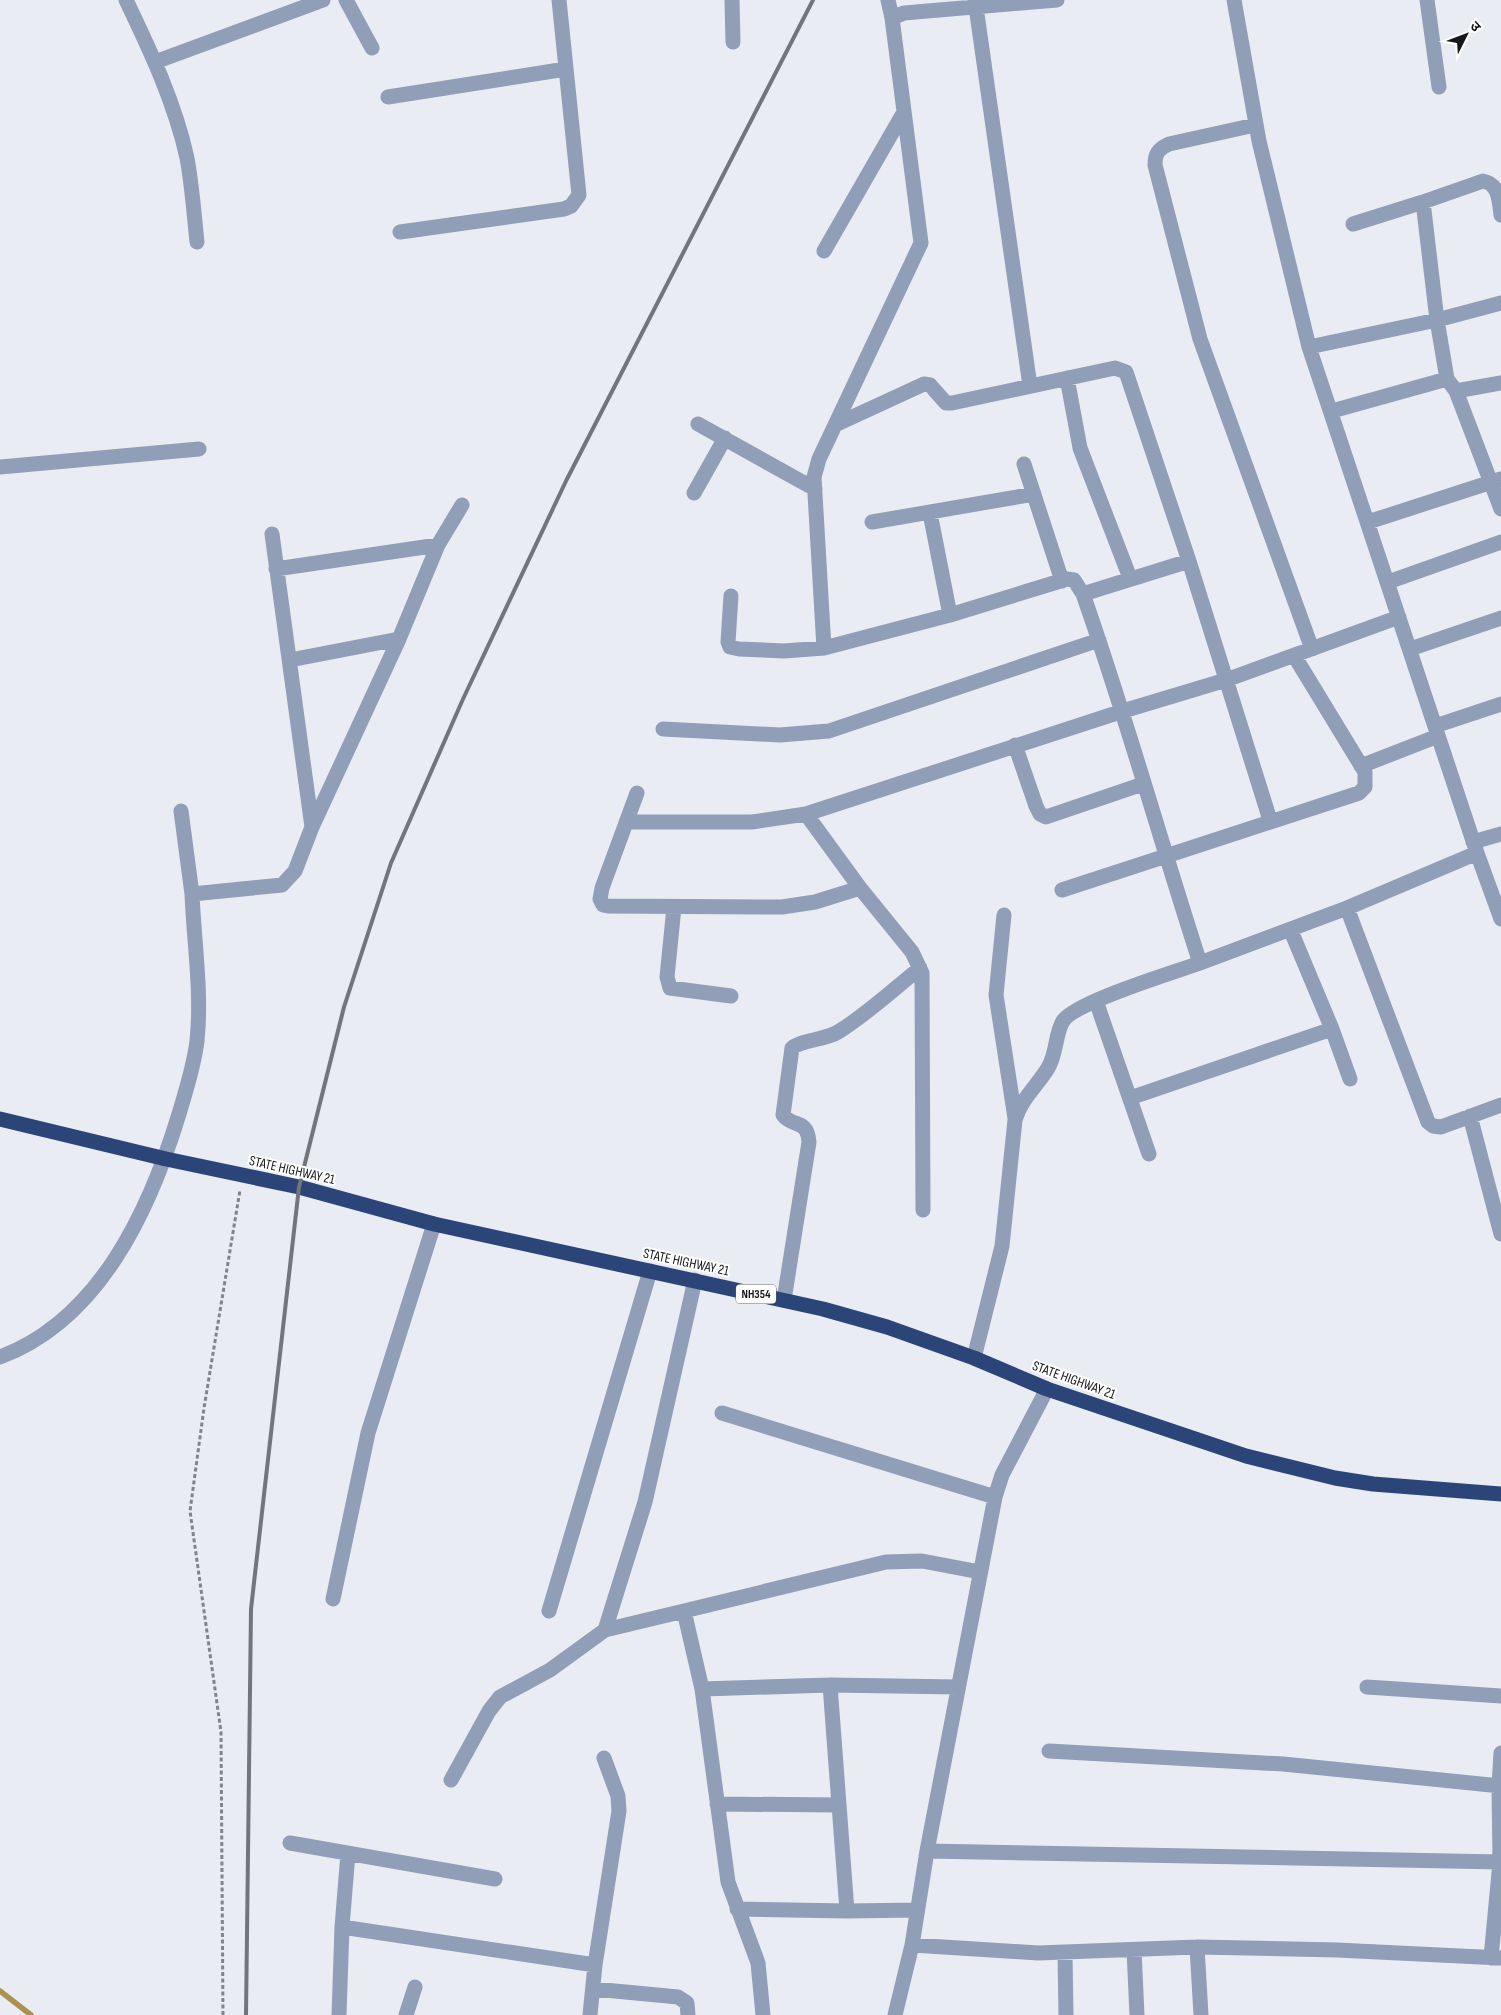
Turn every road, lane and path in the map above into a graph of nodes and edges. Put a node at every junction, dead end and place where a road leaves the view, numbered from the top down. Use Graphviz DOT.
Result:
graph roads {
  1 [pos="126,0"];
  2 [pos="323,0"];
  3 [pos="346,0"];
  4 [pos="559,0"];
  5 [pos="732,0"];
  6 [pos="888,0"];
  7 [pos="1057,0"];
  8 [pos="1234,0"];
  9 [pos="1427,0"];
  10 [pos="975,3"];
  11 [pos="892,18"];
  12 [pos="734,42"];
  13 [pos="372,48"];
  14 [pos="155,62"];
  15 [pos="566,69"];
  16 [pos="1439,87"];
  17 [pos="388,97"];
  18 [pos="904,112"];
  19 [pos="1255,124"];
  20 [pos="1423,202"];
  21 [pos="1501,214"];
  22 [pos="1354,224"];
  23 [pos="400,232"];
  24 [pos="197,242"];
  25 [pos="824,251"];
  26 [pos="1501,303"];
  27 [pos="1437,320"];
  28 [pos="1309,347"];
  29 [pos="1067,378"];
  30 [pos="1501,383"];
  31 [pos="1452,385"];
  32 [pos="1030,386"];
  33 [pos="1332,411"];
  34 [pos="698,424"];
  35 [pos="835,425"];
  36 [pos="725,438"];
  37 [pos="199,448"];
  38 [pos="1024,464"];
  39 [pos="0,467"];
  40 [pos="1496,480"];
  41 [pos="815,489"];
  42 [pos="694,494"];
  43 [pos="1034,494"];
  44 [pos="462,505"];
  45 [pos="1501,509"];
  46 [pos="930,513"];
  47 [pos="872,522"];
  48 [pos="1368,522"];
  49 [pos="272,534"];
  50 [pos="1501,542"];
  51 [pos="438,545"];
  52 [pos="1189,561"];
  53 [pos="276,569"];
  54 [pos="1130,578"];
  55 [pos="1062,580"];
  56 [pos="1388,582"];
  57 [pos="1083,594"];
  58 [pos="731,596"];
  59 [pos="950,615"];
  60 [pos="1400,617"];
  61 [pos="1501,618"];
  62 [pos="399,639"];
  63 [pos="1099,640"];
  64 [pos="824,648"];
  65 [pos="1312,649"];
  66 [pos="1410,649"];
  67 [pos="1294,657"];
  68 [pos="290,660"];
  69 [pos="1226,680"];
  70 [pos="1501,704"];
  71 [pos="1123,711"];
  72 [pos="663,729"];
  73 [pos="1437,731"];
  74 [pos="1015,745"];
  75 [pos="1361,766"];
  76 [pos="1143,784"];
  77 [pos="637,794"];
  78 [pos="181,811"];
  79 [pos="806,814"];
  80 [pos="1270,820"];
  81 [pos="626,822"];
  82 [pos="312,827"];
  83 [pos="1501,834"];
  84 [pos="1475,848"];
  85 [pos="1165,856"];
  86 [pos="860,888"];
  87 [pos="1062,890"];
  88 [pos="192,894"];
  89 [pos="674,907"];
  90 [pos="1347,908"];
  91 [pos="1004,915"];
  92 [pos="1501,919"];
  93 [pos="1291,930"];
  94 [pos="1200,963"];
  95 [pos="920,968"];
  96 [pos="731,996"];
  97 [pos="1096,1001"];
  98 [pos="1332,1029"];
  99 [pos="1350,1079"];
  100 [pos="1130,1098"];
  101 [pos="1501,1105"];
  102 [pos="1470,1116"];
  103 [pos="0,1119"];
  104 [pos="1016,1120"];
  105 [pos="1149,1154"];
  106 [pos="166,1159"];
  107 [pos="242,1175"];
  108 [pos="924,1210"];
  109 [pos="434,1224"];
  110 [pos="1501,1234"];
  111 [pos="650,1271"];
  112 [pos="695,1280"];
  113 [pos="784,1300"];
  114 [pos="0,1357"];
  115 [pos="974,1358"];
  116 [pos="1047,1389"];
  117 [pos="722,1413"];
  118 [pos="1501,1494"];
  119 [pos="995,1496"];
  120 [pos="980,1572"];
  121 [pos="333,1599"];
  122 [pos="549,1611"];
  123 [pos="684,1611"];
  124 [pos="604,1630"];
  125 [pos="830,1685"];
  126 [pos="958,1687"];
  127 [pos="1367,1687"];
  128 [pos="702,1689"];
  129 [pos="1501,1696"];
  130 [pos="1049,1751"];
  131 [pos="1501,1753"];
  132 [pos="604,1758"];
  133 [pos="451,1780"];
  134 [pos="1500,1786"];
  135 [pos="717,1804"];
  136 [pos="839,1805"];
  137 [pos="290,1842"];
  138 [pos="927,1851"];
  139 [pos="348,1853"];
  140 [pos="1501,1862"];
  141 [pos="495,1879"];
  142 [pos="737,1909"];
  143 [pos="917,1910"];
  144 [pos="847,1911"];
  145 [pos="342,1927"];
  146 [pos="912,1945"];
  147 [pos="1197,1947"];
  148 [pos="1134,1950"];
  149 [pos="1065,1954"];
  150 [pos="1496,1958"];
  151 [pos="595,1965"];
  152 [pos="415,1987"];
  153 [pos="594,1989"];
  154 [pos="223,2015"];
  155 [pos="339,2015"];
  156 [pos="406,2015"];
  157 [pos="590,2015"];
  158 [pos="688,2015"];
  159 [pos="763,2015"];
  160 [pos="895,2015"];
  161 [pos="1066,2015"];
  162 [pos="1137,2015"];
  163 [pos="1201,2015"];
  1 -- 14 [label="street"];
  2 -- 14 [label="street"];
  3 -- 13 [label="street"];
  4 -- 15 [label="street"];
  5 -- 12 [label="street"];
  6 -- 11 [label="street"];
  7 -- 10 [label="street"];
  8 -- 19 [label="street"];
  9 -- 16 [label="street"];
  10 -- 11 [label="street"];
  10 -- 32 [label="street"];
  11 -- 18 [label="street"];
  14 -- 24 [label="street"];
  15 -- 17 [label="street"];
  15 -- 23 [label="street"];
  18 -- 25 [label="street"];
  18 -- 35 [label="street"];
  19 -- 28 [label="street"];
  19 -- 65 [label="street"];
  20 -- 21 [label="street"];
  20 -- 22 [label="street"];
  20 -- 27 [label="street"];
  26 -- 27 [label="street"];
  27 -- 28 [label="street"];
  27 -- 31 [label="street"];
  28 -- 33 [label="street"];
  29 -- 32 [label="street"];
  29 -- 52 [label="street"];
  29 -- 54 [label="street"];
  30 -- 31 [label="street"];
  31 -- 33 [label="street"];
  31 -- 40 [label="street"];
  32 -- 35 [label="street"];
  33 -- 48 [label="street"];
  34 -- 36 [label="street"];
  35 -- 41 [label="street"];
  36 -- 41 [label="street"];
  36 -- 42 [label="street"];
  37 -- 39 [label="street"];
  38 -- 43 [label="street"];
  40 -- 45 [label="street"];
  40 -- 48 [label="street"];
  41 -- 64 [label="street"];
  43 -- 46 [label="street"];
  43 -- 55 [label="street"];
  44 -- 51 [label="street"];
  46 -- 47 [label="street"];
  46 -- 59 [label="street"];
  48 -- 56 [label="street"];
  49 -- 53 [label="street"];
  50 -- 56 [label="street"];
  51 -- 53 [label="street"];
  51 -- 62 [label="street"];
  52 -- 54 [label="street"];
  52 -- 69 [label="street"];
  53 -- 68 [label="street"];
  54 -- 57 [label="street"];
  55 -- 57 [label="street"];
  55 -- 59 [label="street"];
  56 -- 60 [label="street"];
  57 -- 63 [label="street"];
  58 -- 64 [label="street"];
  59 -- 64 [label="street"];
  60 -- 65 [label="street"];
  60 -- 66 [label="street"];
  61 -- 66 [label="street"];
  62 -- 68 [label="street"];
  62 -- 82 [label="street"];
  63 -- 71 [label="street"];
  63 -- 72 [label="street"];
  65 -- 67 [label="street"];
  66 -- 73 [label="street"];
  67 -- 69 [label="street"];
  67 -- 75 [label="street"];
  68 -- 82 [label="street"];
  69 -- 71 [label="street"];
  69 -- 80 [label="street"];
  70 -- 73 [label="street"];
  71 -- 74 [label="street"];
  71 -- 76 [label="street"];
  73 -- 75 [label="street"];
  73 -- 84 [label="street"];
  74 -- 76 [label="street"];
  74 -- 79 [label="street"];
  75 -- 80 [label="street"];
  76 -- 85 [label="street"];
  77 -- 81 [label="street"];
  78 -- 88 [label="street"];
  79 -- 81 [label="street"];
  79 -- 86 [label="street"];
  80 -- 85 [label="street"];
  81 -- 89 [label="street"];
  82 -- 88 [label="street"];
  83 -- 84 [label="street"];
  84 -- 90 [label="street"];
  84 -- 92 [label="street"];
  85 -- 87 [label="street"];
  85 -- 94 [label="street"];
  86 -- 89 [label="street"];
  86 -- 95 [label="street"];
  88 -- 106 [label="street"];
  89 -- 96 [label="street"];
  90 -- 93 [label="street"];
  90 -- 102 [label="street"];
  91 -- 104 [label="street"];
  93 -- 94 [label="street"];
  93 -- 98 [label="street"];
  94 -- 97 [label="street"];
  95 -- 108 [label="street"];
  95 -- 113 [label="street"];
  97 -- 100 [label="street"];
  97 -- 104 [label="street"];
  98 -- 99 [label="street"];
  98 -- 100 [label="street"];
  100 -- 105 [label="street"];
  101 -- 102 [label="street"];
  102 -- 110 [label="street"];
  103 -- 106 [label="highway, STATE HIGHWAY 21 / NH354"];
  104 -- 115 [label="street"];
  106 -- 107 [label="highway, STATE HIGHWAY 21 / NH354"];
  106 -- 114 [label="street"];
  107 -- 109 [label="highway, STATE HIGHWAY 21 / NH354"];
  107 -- 154 [label="path"];
  109 -- 111 [label="highway, STATE HIGHWAY 21 / NH354"];
  109 -- 121 [label="street"];
  111 -- 112 [label="highway, STATE HIGHWAY 21 / NH354"];
  111 -- 122 [label="street"];
  112 -- 113 [label="highway, STATE HIGHWAY 21 / NH354"];
  112 -- 124 [label="street"];
  113 -- 115 [label="highway, STATE HIGHWAY 21 / NH354"];
  115 -- 116 [label="highway, STATE HIGHWAY 21 / NH354"];
  116 -- 118 [label="highway, STATE HIGHWAY 21 / NH354"];
  116 -- 119 [label="street"];
  117 -- 119 [label="street"];
  119 -- 120 [label="street"];
  120 -- 123 [label="street"];
  120 -- 126 [label="street"];
  123 -- 124 [label="street"];
  123 -- 128 [label="street"];
  124 -- 133 [label="street"];
  125 -- 126 [label="street"];
  125 -- 128 [label="street"];
  125 -- 136 [label="street"];
  126 -- 138 [label="street"];
  127 -- 129 [label="street"];
  128 -- 135 [label="street"];
  130 -- 134 [label="street"];
  131 -- 134 [label="street"];
  132 -- 151 [label="street"];
  134 -- 140 [label="street"];
  135 -- 136 [label="street"];
  135 -- 142 [label="street"];
  136 -- 144 [label="street"];
  137 -- 139 [label="street"];
  138 -- 140 [label="street"];
  138 -- 143 [label="street"];
  139 -- 141 [label="street"];
  139 -- 145 [label="street"];
  140 -- 150 [label="street"];
  142 -- 144 [label="street"];
  142 -- 159 [label="street"];
  143 -- 144 [label="street"];
  143 -- 146 [label="street"];
  145 -- 151 [label="street"];
  145 -- 155 [label="street"];
  146 -- 149 [label="street"];
  146 -- 160 [label="street"];
  147 -- 148 [label="street"];
  147 -- 150 [label="street"];
  147 -- 163 [label="street"];
  148 -- 149 [label="street"];
  148 -- 162 [label="street"];
  149 -- 161 [label="street"];
  151 -- 153 [label="street"];
  152 -- 156 [label="street"];
  153 -- 157 [label="street"];
  153 -- 158 [label="street"];
}
